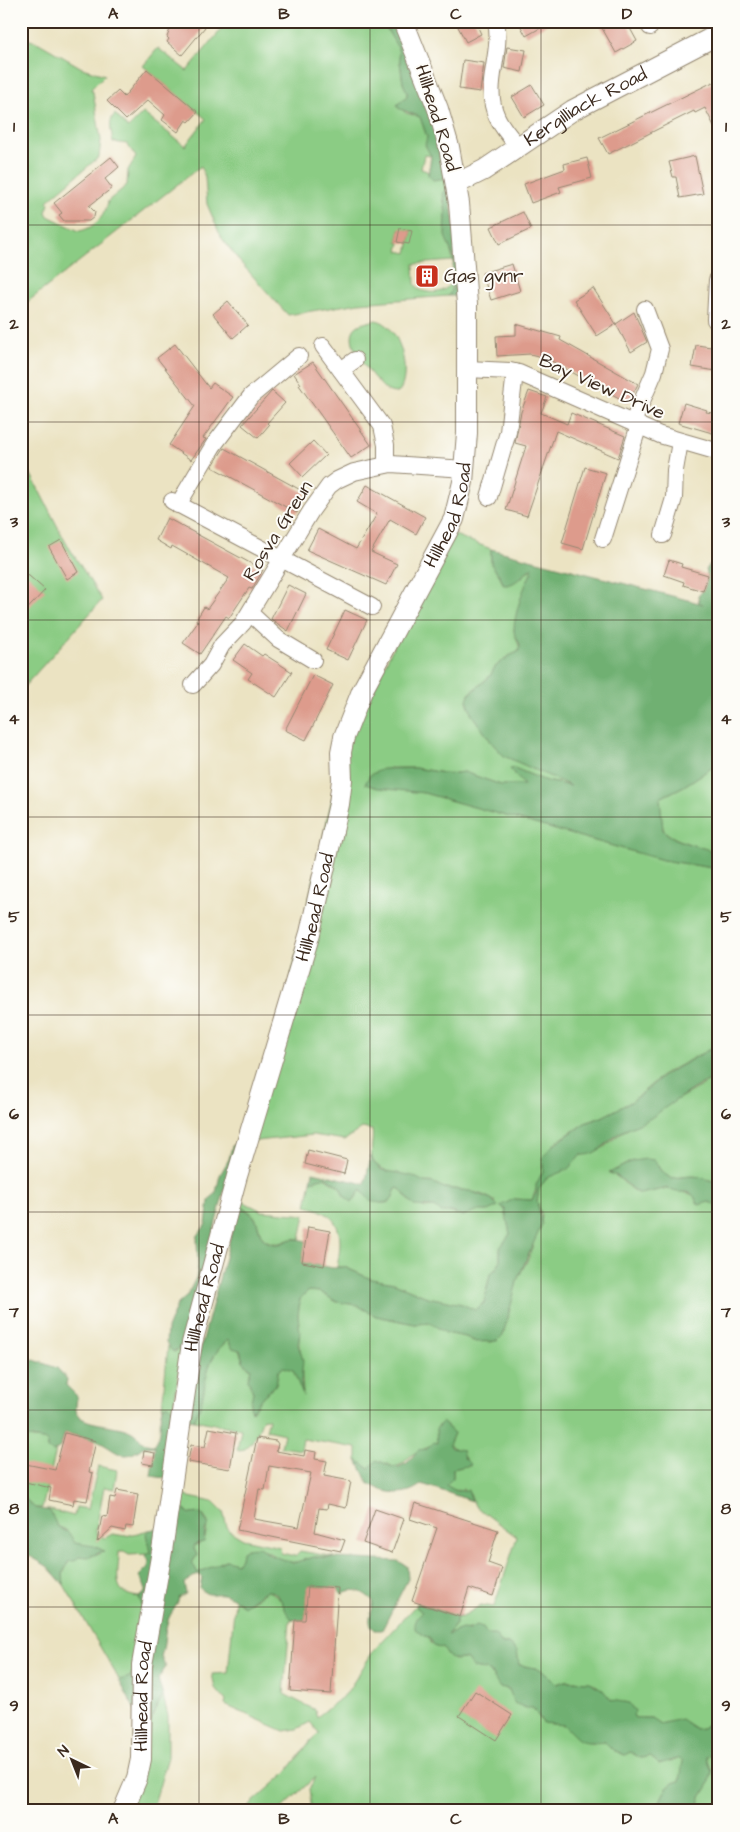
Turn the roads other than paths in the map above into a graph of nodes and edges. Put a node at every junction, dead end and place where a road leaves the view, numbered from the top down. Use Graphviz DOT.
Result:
graph roads {
  1 [pos="403,21"];
  2 [pos="496,21"];
  3 [pos="717,40"];
  4 [pos="518,146"];
  5 [pos="456,184"];
  6 [pos="717,280"];
  7 [pos="644,309"];
  8 [pos="719,324"];
  9 [pos="323,346"];
  10 [pos="299,356"];
  11 [pos="355,360"];
  12 [pos="467,369"];
  13 [pos="340,370"];
  14 [pos="516,372"];
  15 [pos="636,424"];
  16 [pos="680,442"];
  17 [pos="719,452"];
  18 [pos="386,464"];
  19 [pos="465,469"];
  20 [pos="489,497"];
  21 [pos="663,535"];
  22 [pos="603,539"];
  23 [pos="283,560"];
  24 [pos="372,607"];
  25 [pos="250,613"];
  26 [pos="313,660"];
  27 [pos="193,685"];
  28 [pos="122,1811"];
  1 -- 5 [label="street, Hillhead Road"];
  2 -- 4 [label="street"];
  3 -- 4 [label="street, Kergilliack Road"];
  4 -- 5 [label="street, Kergilliack Road"];
  5 -- 12 [label="street, Hillhead Road"];
  6 -- 8 [label="street"];
  7 -- 15 [label="street"];
  9 -- 13 [label="street"];
  10 -- 23 [label="street"];
  11 -- 13 [label="street"];
  12 -- 14 [label="street, Bay View Drive"];
  12 -- 19 [label="street, Hillhead Road"];
  13 -- 18 [label="street"];
  14 -- 15 [label="street, Bay View Drive"];
  14 -- 20 [label="street"];
  15 -- 16 [label="street, Bay View Drive"];
  15 -- 22 [label="street"];
  16 -- 17 [label="street, Bay View Drive"];
  16 -- 21 [label="street"];
  18 -- 19 [label="street, Rosva Greun"];
  18 -- 23 [label="street, Rosva Greun"];
  19 -- 28 [label="street, Hillhead Road"];
  23 -- 24 [label="street"];
  23 -- 25 [label="street, Rosva Greun"];
  25 -- 26 [label="street"];
  25 -- 27 [label="street, Rosva Greun"];
}
